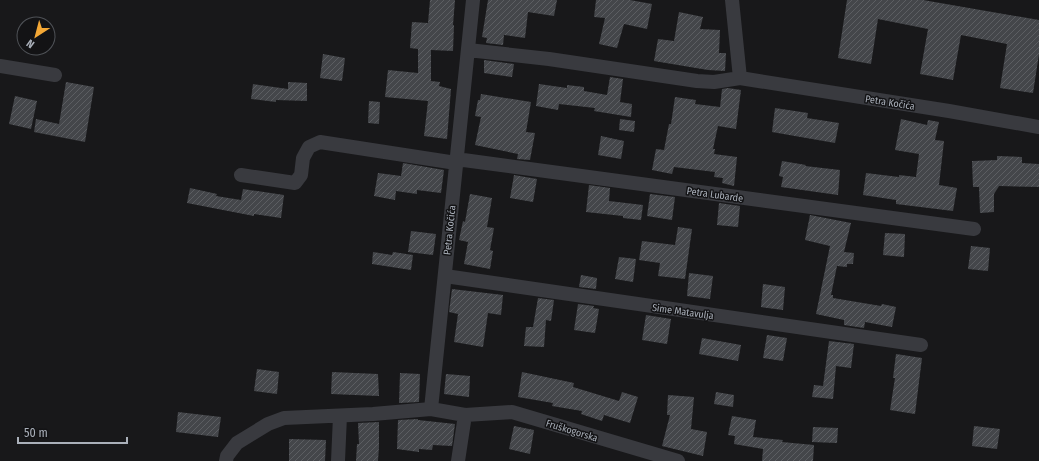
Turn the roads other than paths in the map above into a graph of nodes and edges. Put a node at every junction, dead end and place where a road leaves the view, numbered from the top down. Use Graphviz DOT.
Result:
graph roads {
  1 [pos="473,0"];
  2 [pos="732,0"];
  3 [pos="468,50"];
  4 [pos="0,66"];
  5 [pos="55,75"];
  6 [pos="740,78"];
  7 [pos="1039,127"];
  8 [pos="456,161"];
  9 [pos="241,175"];
  10 [pos="974,229"];
  11 [pos="445,276"];
  12 [pos="921,346"];
  13 [pos="431,409"];
  14 [pos="465,415"];
  15 [pos="340,416"];
  16 [pos="226,461"];
  17 [pos="338,461"];
  18 [pos="458,461"];
  19 [pos="678,461"];
  1 -- 3 [label="street, Petra Kočića"];
  2 -- 6 [label="street"];
  3 -- 6 [label="street, Petra Kočića"];
  3 -- 8 [label="street, Petra Kočića"];
  4 -- 5 [label="street"];
  6 -- 7 [label="street, Petra Kočića"];
  8 -- 9 [label="street, Petra Lubarde"];
  8 -- 10 [label="street, Petra Lubarde"];
  8 -- 11 [label="street, Petra Kočića"];
  11 -- 12 [label="street, Sime Matavulja"];
  11 -- 13 [label="street, Petra Kočića"];
  13 -- 14 [label="street, Fruškogorska"];
  13 -- 15 [label="street, Fruškogorska"];
  14 -- 18 [label="street"];
  14 -- 19 [label="street, Fruškogorska"];
  15 -- 16 [label="street, Fruškogorska"];
  15 -- 17 [label="street"];
}
